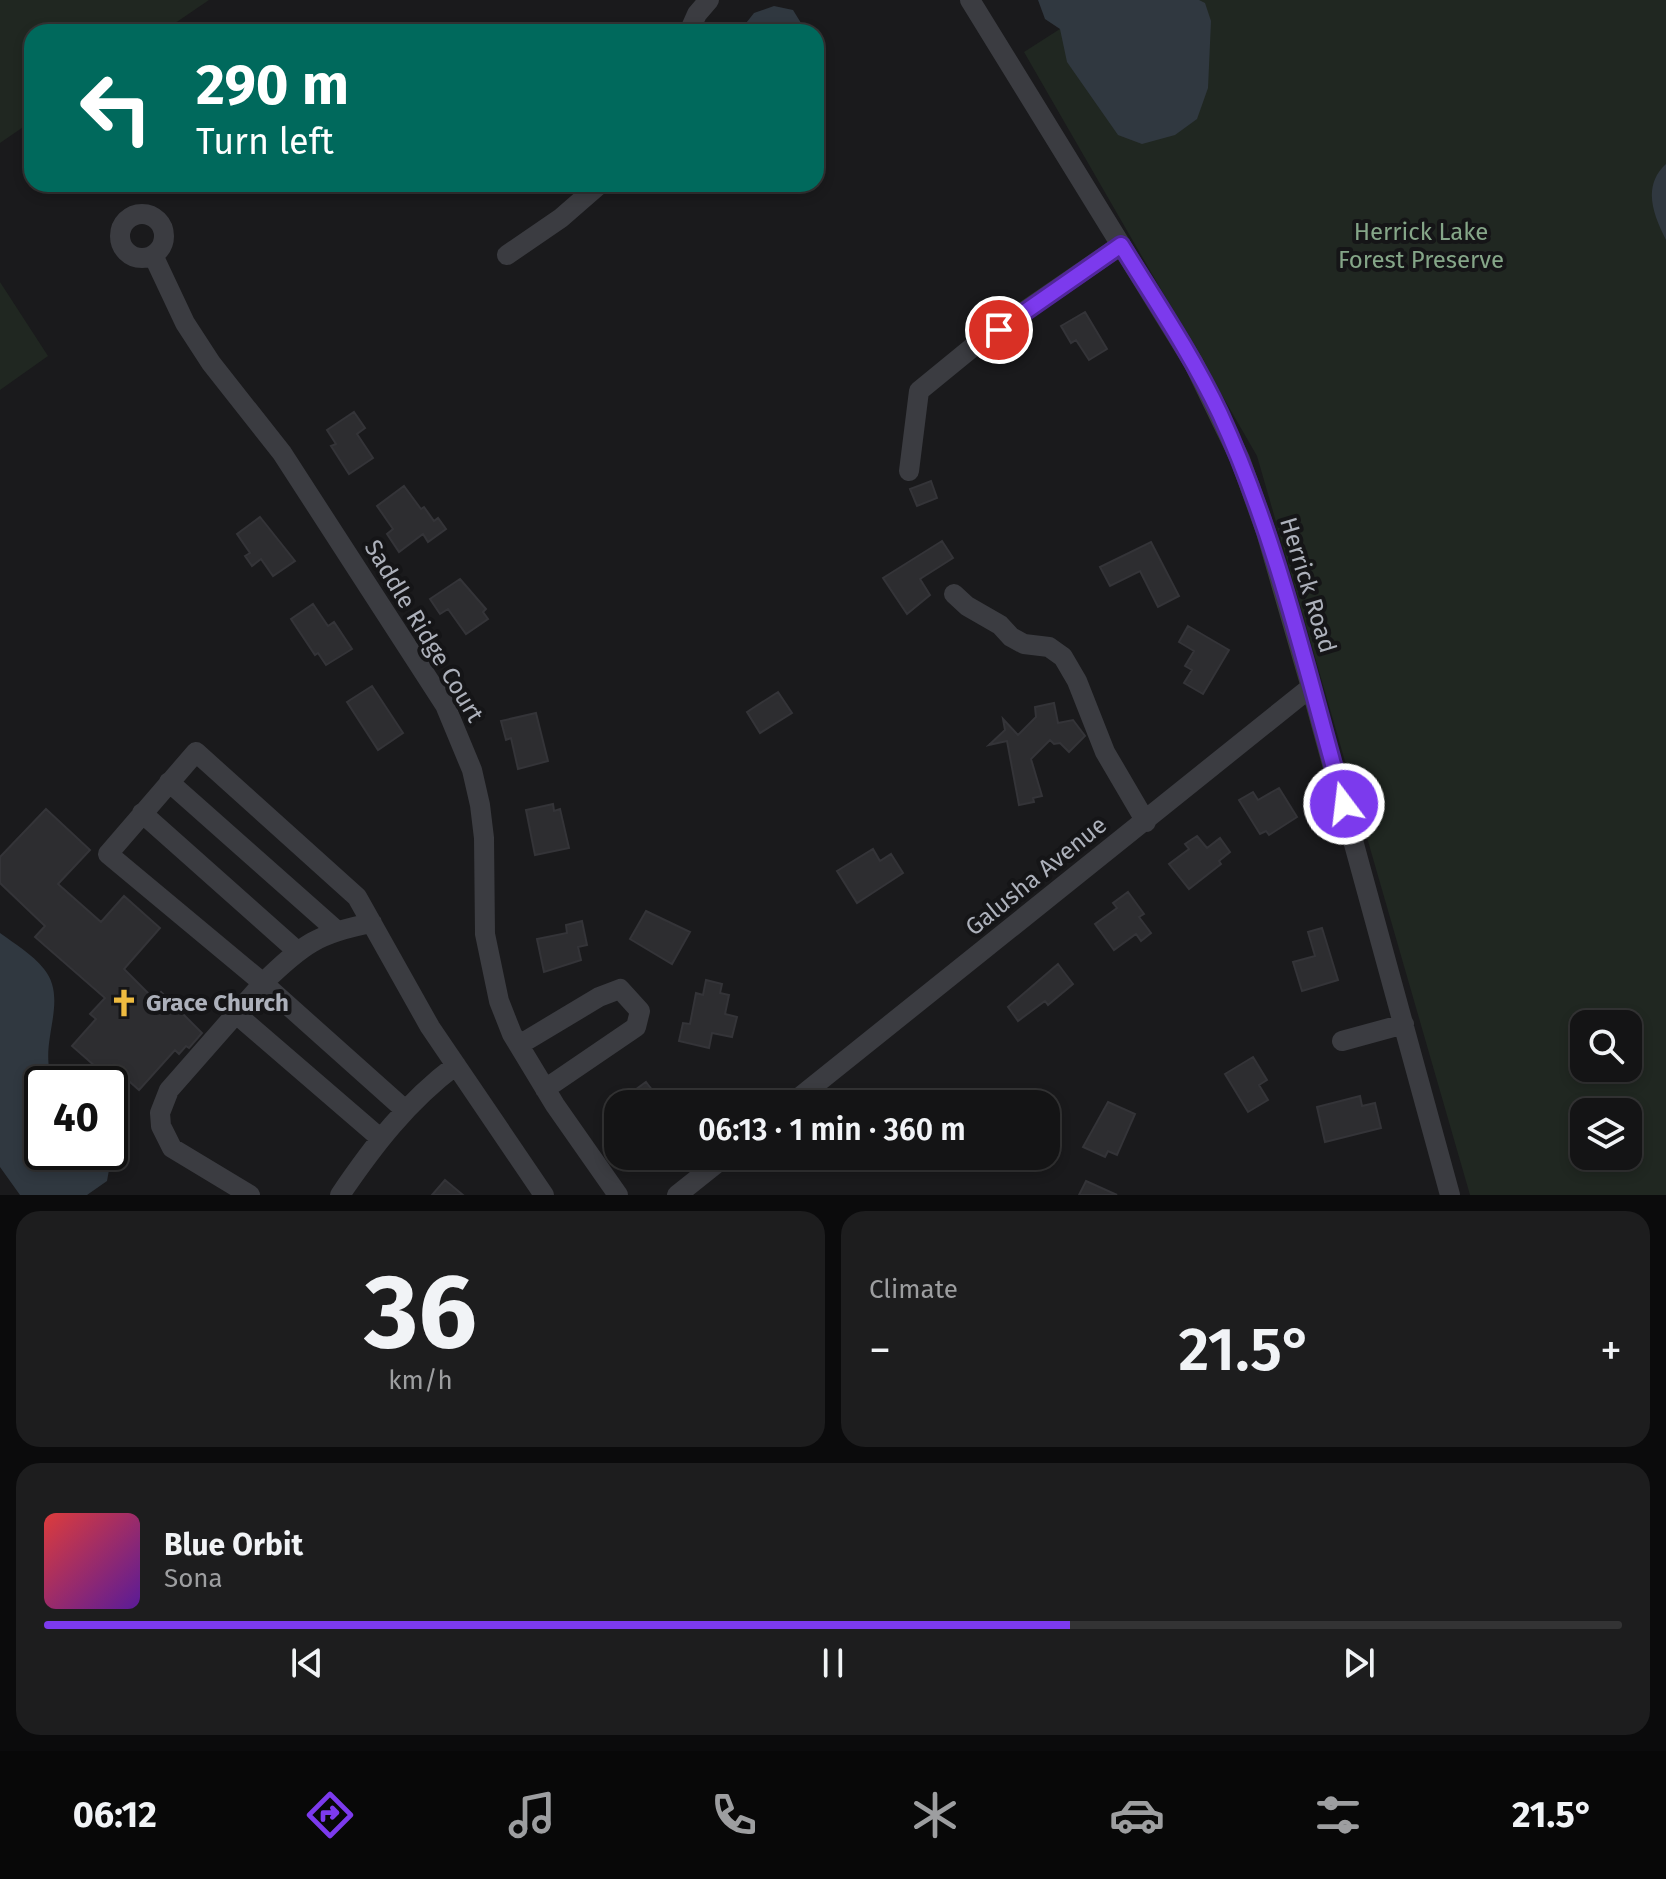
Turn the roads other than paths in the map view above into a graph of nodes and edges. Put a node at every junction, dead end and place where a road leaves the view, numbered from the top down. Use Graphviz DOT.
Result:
graph roads {
  1 [pos="709,0"];
  2 [pos="970,0"];
  3 [pos="693,24"];
  4 [pos="591,192"];
  5 [pos="1121,245"];
  6 [pos="153,255"];
  7 [pos="507,255"];
  8 [pos="909,471"];
  9 [pos="954,594"];
  10 [pos="1311,687"];
  11 [pos="169,782"];
  12 [pos="142,813"];
  13 [pos="1146,822"];
  14 [pos="372,923"];
  15 [pos="336,930"];
  16 [pos="296,950"];
  17 [pos="263,983"];
  18 [pos="235,1013"];
  19 [pos="1404,1024"];
  20 [pos="1342,1041"];
  21 [pos="519,1045"];
  22 [pos="456,1065"];
  23 [pos="545,1089"];
  24 [pos="809,1090"];
  25 [pos="404,1109"];
  26 [pos="380,1138"];
  27 [pos="708,1170"];
  28 [pos="250,1195"];
  29 [pos="340,1195"];
  30 [pos="544,1195"];
  31 [pos="618,1195"];
  32 [pos="677,1195"];
  33 [pos="1450,1195"];
  1 -- 3 [label="street"];
  2 -- 5 [label="street, Herrick Road"];
  4 -- 7 [label="street"];
  5 -- 8 [label="street"];
  5 -- 10 [label="street, Herrick Road"];
  6 -- 21 [label="street, Saddle Ridge Court"];
  9 -- 13 [label="street"];
  10 -- 13 [label="street, Galusha Avenue"];
  10 -- 19 [label="street, Herrick Road"];
  11 -- 12 [label="street"];
  11 -- 14 [label="street"];
  11 -- 15 [label="street"];
  12 -- 16 [label="street"];
  12 -- 17 [label="street"];
  13 -- 24 [label="street, Galusha Avenue"];
  14 -- 15 [label="street"];
  14 -- 22 [label="street"];
  15 -- 16 [label="street"];
  16 -- 17 [label="street"];
  17 -- 18 [label="street"];
  17 -- 25 [label="street"];
  18 -- 26 [label="street"];
  18 -- 28 [label="street"];
  19 -- 20 [label="street"];
  19 -- 33 [label="street, Herrick Road"];
  21 -- 23 [label="street, Saddle Ridge Court"];
  21 -- 23 [label="street"];
  22 -- 25 [label="street"];
  22 -- 30 [label="street"];
  23 -- 31 [label="street, Saddle Ridge Court"];
  25 -- 26 [label="street"];
  26 -- 29 [label="street"];
  27 -- 32 [label="street"];
}
